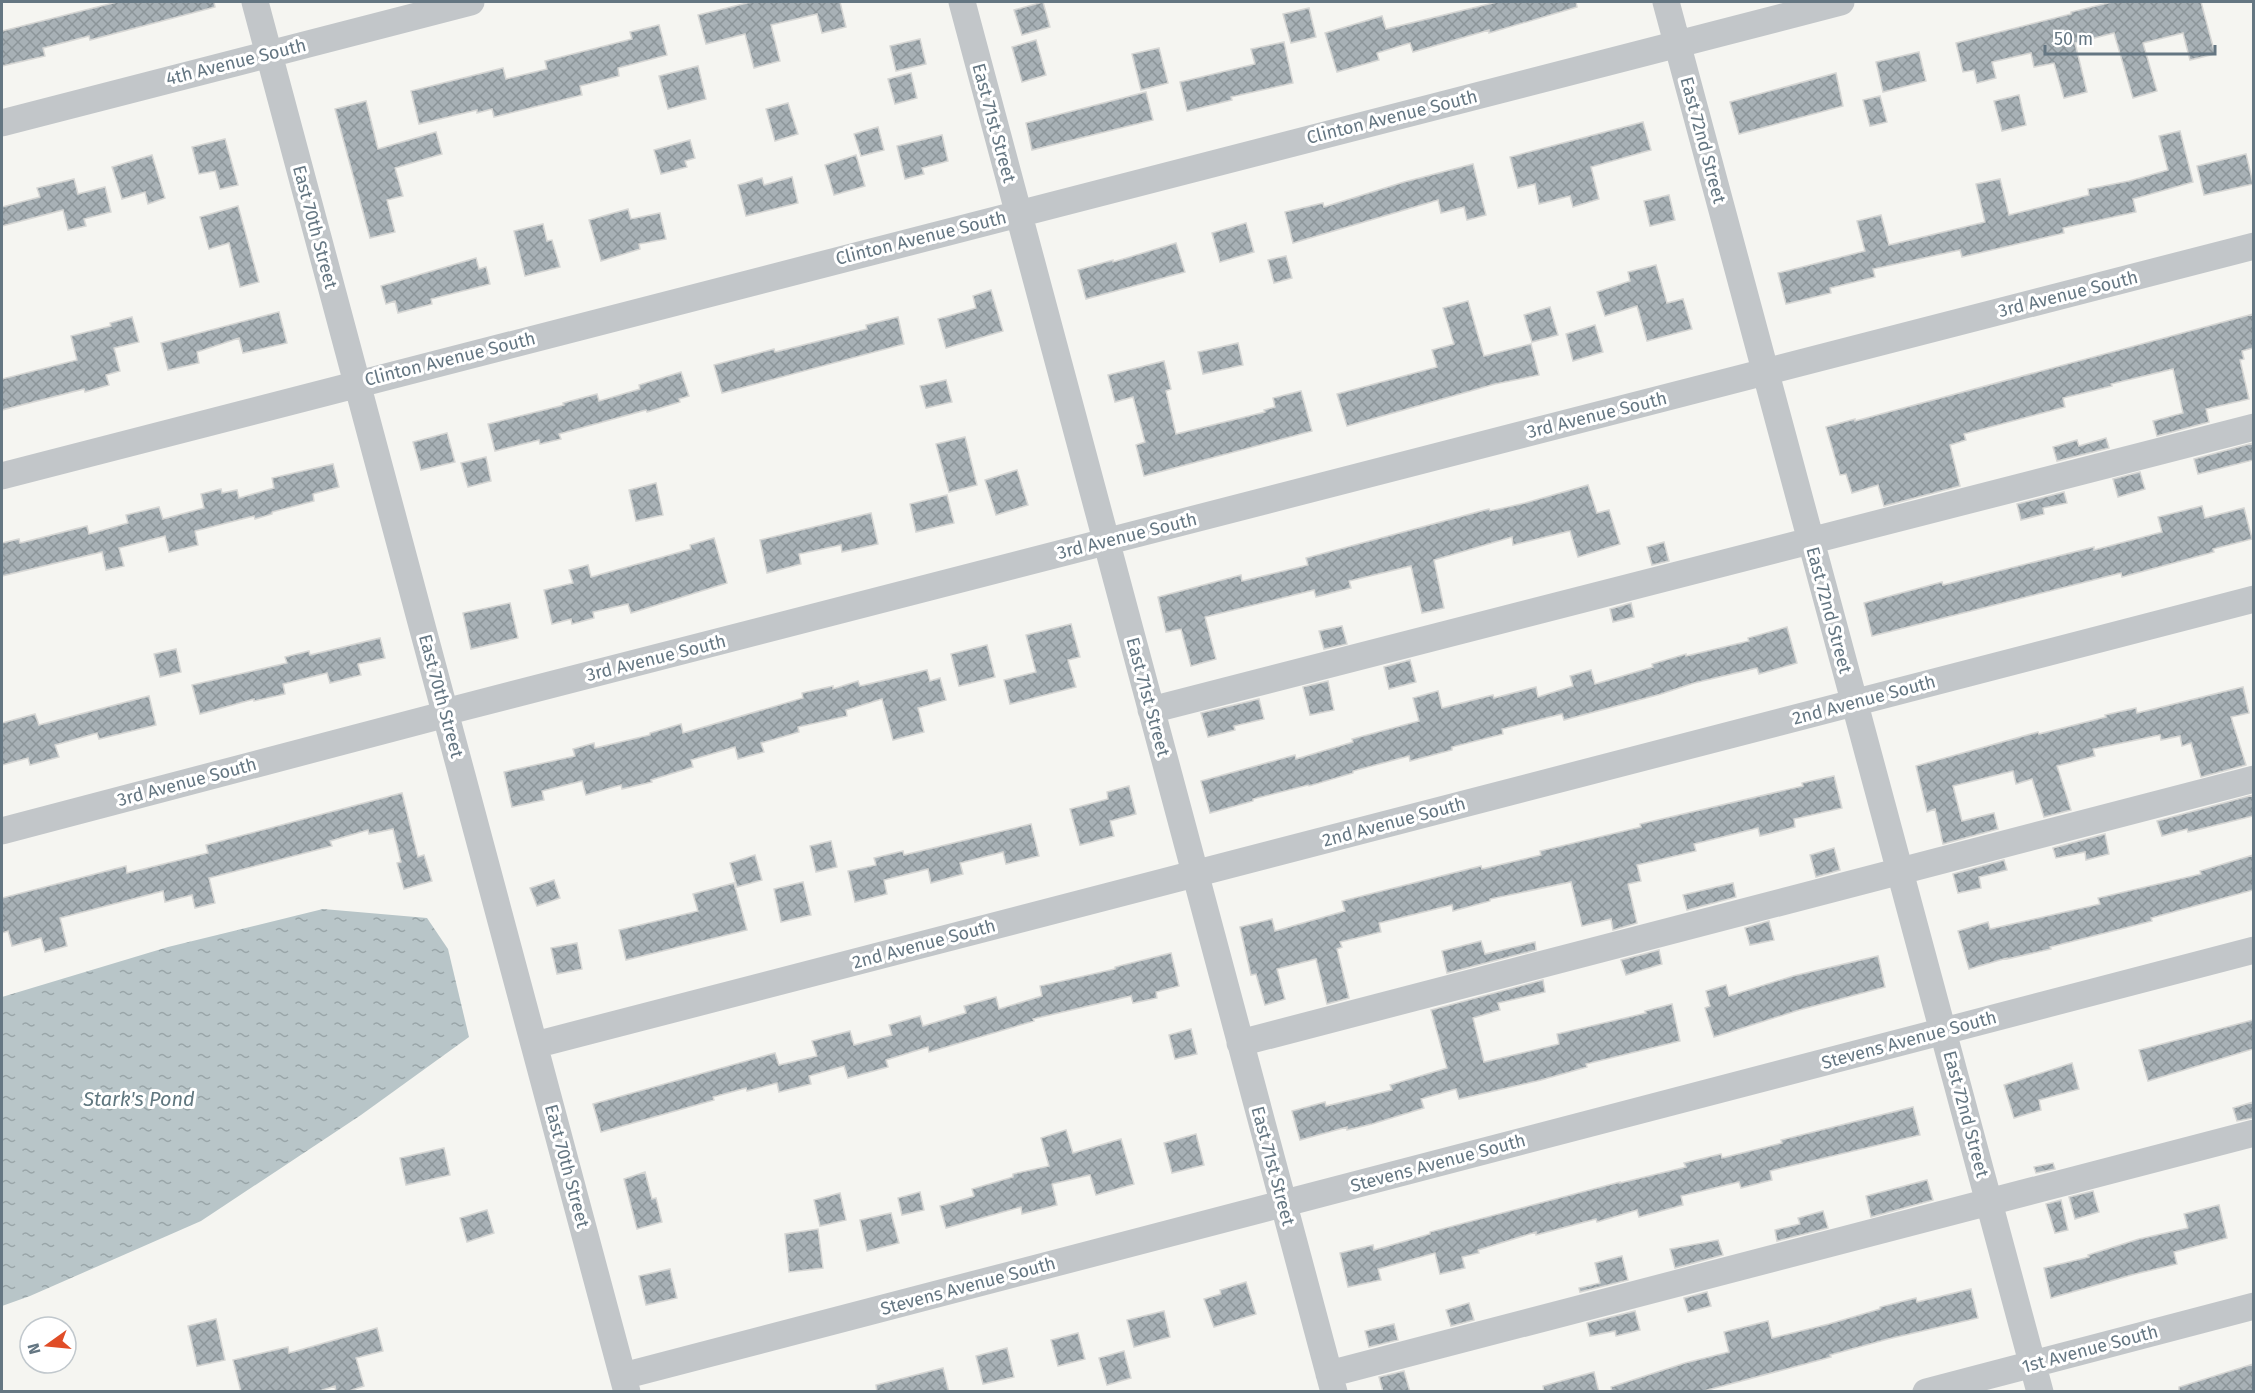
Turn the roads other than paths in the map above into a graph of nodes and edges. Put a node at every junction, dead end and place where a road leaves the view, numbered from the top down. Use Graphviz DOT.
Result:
graph roads {
  1 [pos="255,2"];
  2 [pos="471,2"];
  3 [pos="962,2"];
  4 [pos="1666,2"];
  5 [pos="1841,2"];
  6 [pos="1678,44"];
  7 [pos="269,54"];
  8 [pos="2,123"];
  9 [pos="1018,213"];
  10 [pos="2253,246"];
  11 [pos="1765,372"];
  12 [pos="357,383"];
  13 [pos="2253,427"];
  14 [pos="2,476"];
  15 [pos="1106,542"];
  16 [pos="1811,542"];
  17 [pos="2253,599"];
  18 [pos="1854,703"];
  19 [pos="1151,710"];
  20 [pos="445,712"];
  21 [pos="2253,779"];
  22 [pos="2,831"];
  23 [pos="1900,871"];
  24 [pos="1195,874"];
  25 [pos="2253,950"];
  26 [pos="1944,1030"];
  27 [pos="1240,1043"];
  28 [pos="534,1045"];
  29 [pos="2253,1133"];
  30 [pos="1989,1201"];
  31 [pos="1283,1203"];
  32 [pos="2253,1306"];
  33 [pos="2032,1364"];
  34 [pos="1332,1383"];
  35 [pos="625,1384"];
  36 [pos="1926,1392"];
  37 [pos="2040,1392"];
  1 -- 7 [label="street, East 70th Street"];
  2 -- 7 [label="street, 4th Avenue South"];
  3 -- 9 [label="street, East 71st Street"];
  4 -- 6 [label="street, East 72nd Street"];
  5 -- 6 [label="street, Clinton Avenue South"];
  6 -- 9 [label="street, Clinton Avenue South"];
  6 -- 11 [label="street, East 72nd Street"];
  7 -- 8 [label="street, 4th Avenue South"];
  7 -- 12 [label="street, East 70th Street"];
  9 -- 12 [label="street, Clinton Avenue South"];
  9 -- 15 [label="street, East 71st Street"];
  10 -- 11 [label="street, 3rd Avenue South"];
  11 -- 15 [label="street, 3rd Avenue South"];
  11 -- 16 [label="street, East 72nd Street"];
  12 -- 14 [label="street, Clinton Avenue South"];
  12 -- 20 [label="street, East 70th Street"];
  13 -- 16 [label="street"];
  15 -- 19 [label="street, East 71st Street"];
  15 -- 20 [label="street, 3rd Avenue South"];
  16 -- 18 [label="street, East 72nd Street"];
  16 -- 19 [label="street"];
  17 -- 18 [label="street, 2nd Avenue South"];
  18 -- 23 [label="street, East 72nd Street"];
  18 -- 24 [label="street, 2nd Avenue South"];
  19 -- 24 [label="street, East 71st Street"];
  20 -- 22 [label="street, 3rd Avenue South"];
  20 -- 28 [label="street, East 70th Street"];
  21 -- 23 [label="street"];
  23 -- 26 [label="street, East 72nd Street"];
  23 -- 27 [label="street"];
  24 -- 27 [label="street, East 71st Street"];
  24 -- 28 [label="street, 2nd Avenue South"];
  25 -- 26 [label="street, Stevens Avenue South"];
  26 -- 30 [label="street, East 72nd Street"];
  26 -- 31 [label="street, Stevens Avenue South"];
  27 -- 31 [label="street, East 71st Street"];
  28 -- 35 [label="street, East 70th Street"];
  29 -- 30 [label="street"];
  30 -- 33 [label="street, East 72nd Street"];
  30 -- 34 [label="street"];
  31 -- 34 [label="street, East 71st Street"];
  31 -- 35 [label="street, Stevens Avenue South"];
  32 -- 33 [label="street, 1st Avenue South"];
  33 -- 36 [label="street, 1st Avenue South"];
  33 -- 37 [label="street, East 72nd Street"];
}
